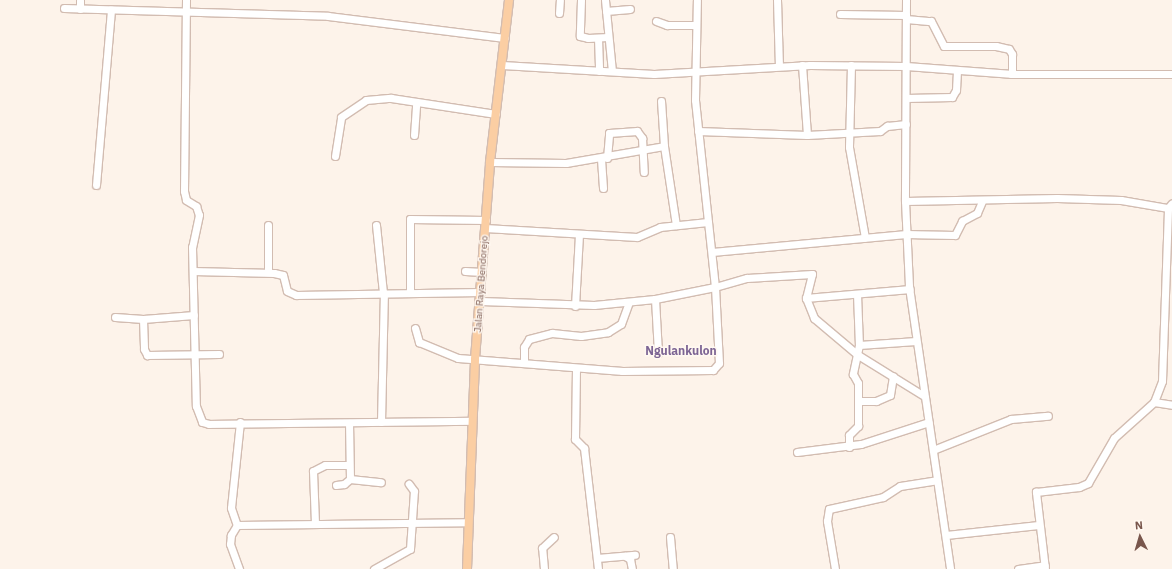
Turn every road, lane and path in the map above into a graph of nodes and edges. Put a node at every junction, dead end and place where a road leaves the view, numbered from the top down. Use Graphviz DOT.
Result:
graph roads {
  1 [pos="80,0"];
  2 [pos="186,0"];
  3 [pos="509,0"];
  4 [pos="560,0"];
  5 [pos="581,0"];
  6 [pos="605,0"];
  7 [pos="697,0"];
  8 [pos="777,0"];
  9 [pos="906,0"];
  10 [pos="64,8"];
  11 [pos="80,9"];
  12 [pos="111,10"];
  13 [pos="186,10"];
  14 [pos="630,10"];
  15 [pos="606,11"];
  16 [pos="559,13"];
  17 [pos="840,14"];
  18 [pos="906,17"];
  19 [pos="656,21"];
  20 [pos="696,25"];
  21 [pos="608,37"];
  22 [pos="505,38"];
  23 [pos="598,38"];
  24 [pos="502,65"];
  25 [pos="802,65"];
  26 [pos="851,65"];
  27 [pos="780,66"];
  28 [pos="906,66"];
  29 [pos="599,71"];
  30 [pos="612,71"];
  31 [pos="957,71"];
  32 [pos="694,72"];
  33 [pos="1012,74"];
  34 [pos="1172,74"];
  35 [pos="906,98"];
  36 [pos="661,101"];
  37 [pos="416,103"];
  38 [pos="496,114"];
  39 [pos="906,124"];
  40 [pos="698,131"];
  41 [pos="849,133"];
  42 [pos="414,135"];
  43 [pos="807,135"];
  44 [pos="664,146"];
  45 [pos="643,150"];
  46 [pos="335,156"];
  47 [pos="604,159"];
  48 [pos="490,162"];
  49 [pos="644,172"];
  50 [pos="96,185"];
  51 [pos="603,188"];
  52 [pos="905,201"];
  53 [pos="982,201"];
  54 [pos="1170,205"];
  55 [pos="708,222"];
  56 [pos="486,224"];
  57 [pos="268,225"];
  58 [pos="376,225"];
  59 [pos="676,225"];
  60 [pos="578,234"];
  61 [pos="906,234"];
  62 [pos="865,238"];
  63 [pos="712,252"];
  64 [pos="193,270"];
  65 [pos="465,271"];
  66 [pos="268,272"];
  67 [pos="482,272"];
  68 [pos="715,287"];
  69 [pos="910,289"];
  70 [pos="481,292"];
  71 [pos="384,293"];
  72 [pos="410,293"];
  73 [pos="857,294"];
  74 [pos="806,298"];
  75 [pos="655,299"];
  76 [pos="481,301"];
  77 [pos="628,302"];
  78 [pos="575,306"];
  79 [pos="194,315"];
  80 [pos="115,317"];
  81 [pos="143,319"];
  82 [pos="415,328"];
  83 [pos="916,341"];
  84 [pos="858,352"];
  85 [pos="658,353"];
  86 [pos="219,354"];
  87 [pos="194,355"];
  88 [pos="475,359"];
  89 [pos="524,364"];
  90 [pos="576,368"];
  91 [pos="893,376"];
  92 [pos="924,396"];
  93 [pos="858,401"];
  94 [pos="1154,402"];
  95 [pos="1172,405"];
  96 [pos="1048,416"];
  97 [pos="471,421"];
  98 [pos="240,422"];
  99 [pos="381,422"];
  100 [pos="928,422"];
  101 [pos="349,423"];
  102 [pos="849,447"];
  103 [pos="933,450"];
  104 [pos="797,452"];
  105 [pos="349,465"];
  106 [pos="350,479"];
  107 [pos="937,480"];
  108 [pos="381,482"];
  109 [pos="409,484"];
  110 [pos="336,485"];
  111 [pos="412,522"];
  112 [pos="466,522"];
  113 [pos="315,523"];
  114 [pos="237,525"];
  115 [pos="1038,525"];
  116 [pos="946,535"];
  117 [pos="554,537"];
  118 [pos="670,537"];
  119 [pos="635,555"];
  120 [pos="625,556"];
  121 [pos="597,558"];
  122 [pos="1045,567"];
  123 [pos="239,569"];
  124 [pos="374,569"];
  125 [pos="467,569"];
  126 [pos="544,569"];
  127 [pos="598,569"];
  128 [pos="632,569"];
  129 [pos="673,569"];
  130 [pos="835,569"];
  131 [pos="950,569"];
  132 [pos="1018,569"];
  1 -- 11 [label="street"];
  2 -- 13 [label="street"];
  3 -- 22 [label="main road, Jalan Raya Bendorejo"];
  4 -- 16 [label="street"];
  5 -- 23 [label="street"];
  6 -- 15 [label="street"];
  7 -- 20 [label="street"];
  8 -- 27 [label="street"];
  9 -- 18 [label="street"];
  10 -- 11 [label="street"];
  11 -- 12 [label="street"];
  12 -- 13 [label="street"];
  12 -- 50 [label="street"];
  13 -- 22 [label="street"];
  13 -- 64 [label="street"];
  14 -- 15 [label="street"];
  15 -- 21 [label="street"];
  17 -- 18 [label="street"];
  18 -- 28 [label="street"];
  18 -- 33 [label="street"];
  19 -- 20 [label="street"];
  20 -- 32 [label="street"];
  21 -- 23 [label="street"];
  21 -- 30 [label="street"];
  22 -- 24 [label="main road, Jalan Raya Bendorejo"];
  23 -- 29 [label="street"];
  24 -- 29 [label="street"];
  24 -- 38 [label="main road, Jalan Raya Bendorejo"];
  25 -- 26 [label="street"];
  25 -- 27 [label="street"];
  25 -- 43 [label="street"];
  26 -- 28 [label="street"];
  26 -- 41 [label="street"];
  27 -- 32 [label="street"];
  28 -- 31 [label="street"];
  28 -- 35 [label="street"];
  29 -- 30 [label="street"];
  30 -- 32 [label="street"];
  31 -- 33 [label="street"];
  31 -- 35 [label="street"];
  32 -- 40 [label="street"];
  33 -- 34 [label="street"];
  35 -- 39 [label="street"];
  36 -- 44 [label="street"];
  37 -- 38 [label="street"];
  37 -- 42 [label="street"];
  37 -- 46 [label="street"];
  38 -- 48 [label="main road, Jalan Raya Bendorejo"];
  39 -- 41 [label="street"];
  39 -- 52 [label="street"];
  40 -- 43 [label="street"];
  40 -- 55 [label="street"];
  41 -- 43 [label="street"];
  41 -- 62 [label="street"];
  44 -- 45 [label="street"];
  44 -- 59 [label="street"];
  45 -- 47 [label="street"];
  45 -- 47 [label="street"];
  45 -- 49 [label="street"];
  47 -- 48 [label="street"];
  47 -- 51 [label="street"];
  48 -- 56 [label="main road, Jalan Raya Bendorejo"];
  52 -- 53 [label="street"];
  52 -- 61 [label="street"];
  53 -- 54 [label="street"];
  53 -- 61 [label="street"];
  54 -- 94 [label="street"];
  55 -- 59 [label="street"];
  55 -- 63 [label="street"];
  56 -- 60 [label="street"];
  56 -- 67 [label="main road, Jalan Raya Bendorejo"];
  56 -- 72 [label="street"];
  57 -- 66 [label="street"];
  58 -- 71 [label="street"];
  59 -- 60 [label="street"];
  60 -- 78 [label="street"];
  61 -- 62 [label="street"];
  61 -- 69 [label="street"];
  62 -- 63 [label="street"];
  63 -- 68 [label="street"];
  64 -- 66 [label="street"];
  64 -- 79 [label="street"];
  65 -- 67 [label="street"];
  66 -- 71 [label="street"];
  67 -- 70 [label="main road, Jalan Raya Bendorejo"];
  68 -- 74 [label="street"];
  68 -- 75 [label="street"];
  68 -- 90 [label="street"];
  69 -- 73 [label="street"];
  69 -- 83 [label="street"];
  70 -- 72 [label="street"];
  70 -- 76 [label="main road, Jalan Raya Bendorejo"];
  71 -- 72 [label="street"];
  71 -- 99 [label="street"];
  73 -- 74 [label="street"];
  73 -- 84 [label="street"];
  74 -- 84 [label="street"];
  75 -- 77 [label="street"];
  75 -- 85 [label="street"];
  76 -- 78 [label="street"];
  76 -- 88 [label="main road, Jalan Raya Bendorejo"];
  77 -- 78 [label="street"];
  77 -- 89 [label="street"];
  79 -- 81 [label="street"];
  79 -- 87 [label="street"];
  80 -- 81 [label="street"];
  81 -- 87 [label="street"];
  82 -- 88 [label="street"];
  83 -- 84 [label="street"];
  83 -- 92 [label="street"];
  84 -- 91 [label="street"];
  84 -- 93 [label="street"];
  86 -- 87 [label="street"];
  87 -- 98 [label="street"];
  88 -- 89 [label="street"];
  88 -- 97 [label="main road, Jalan Raya Bendorejo"];
  89 -- 90 [label="street"];
  90 -- 121 [label="street"];
  91 -- 92 [label="street"];
  91 -- 93 [label="street"];
  92 -- 100 [label="street"];
  93 -- 102 [label="street"];
  94 -- 95 [label="street"];
  94 -- 115 [label="street"];
  96 -- 103 [label="street"];
  97 -- 99 [label="street"];
  97 -- 112 [label="main road, Jalan Raya Bendorejo"];
  98 -- 101 [label="street"];
  98 -- 114 [label="street"];
  99 -- 101 [label="street"];
  100 -- 102 [label="street"];
  100 -- 103 [label="street"];
  101 -- 105 [label="street"];
  102 -- 104 [label="street"];
  103 -- 107 [label="street"];
  105 -- 106 [label="street"];
  105 -- 113 [label="street"];
  106 -- 108 [label="street"];
  106 -- 110 [label="street"];
  107 -- 116 [label="street"];
  107 -- 130 [label="street"];
  109 -- 111 [label="street"];
  111 -- 112 [label="street"];
  111 -- 113 [label="street"];
  111 -- 124 [label="street"];
  112 -- 125 [label="main road, Jalan Raya Bendorejo"];
  113 -- 114 [label="street"];
  114 -- 123 [label="street"];
  115 -- 116 [label="street"];
  115 -- 122 [label="street"];
  116 -- 131 [label="street"];
  117 -- 126 [label="street"];
  118 -- 129 [label="street"];
  119 -- 120 [label="street"];
  120 -- 121 [label="street"];
  120 -- 128 [label="street"];
  121 -- 127 [label="street"];
  122 -- 132 [label="street"];
}
